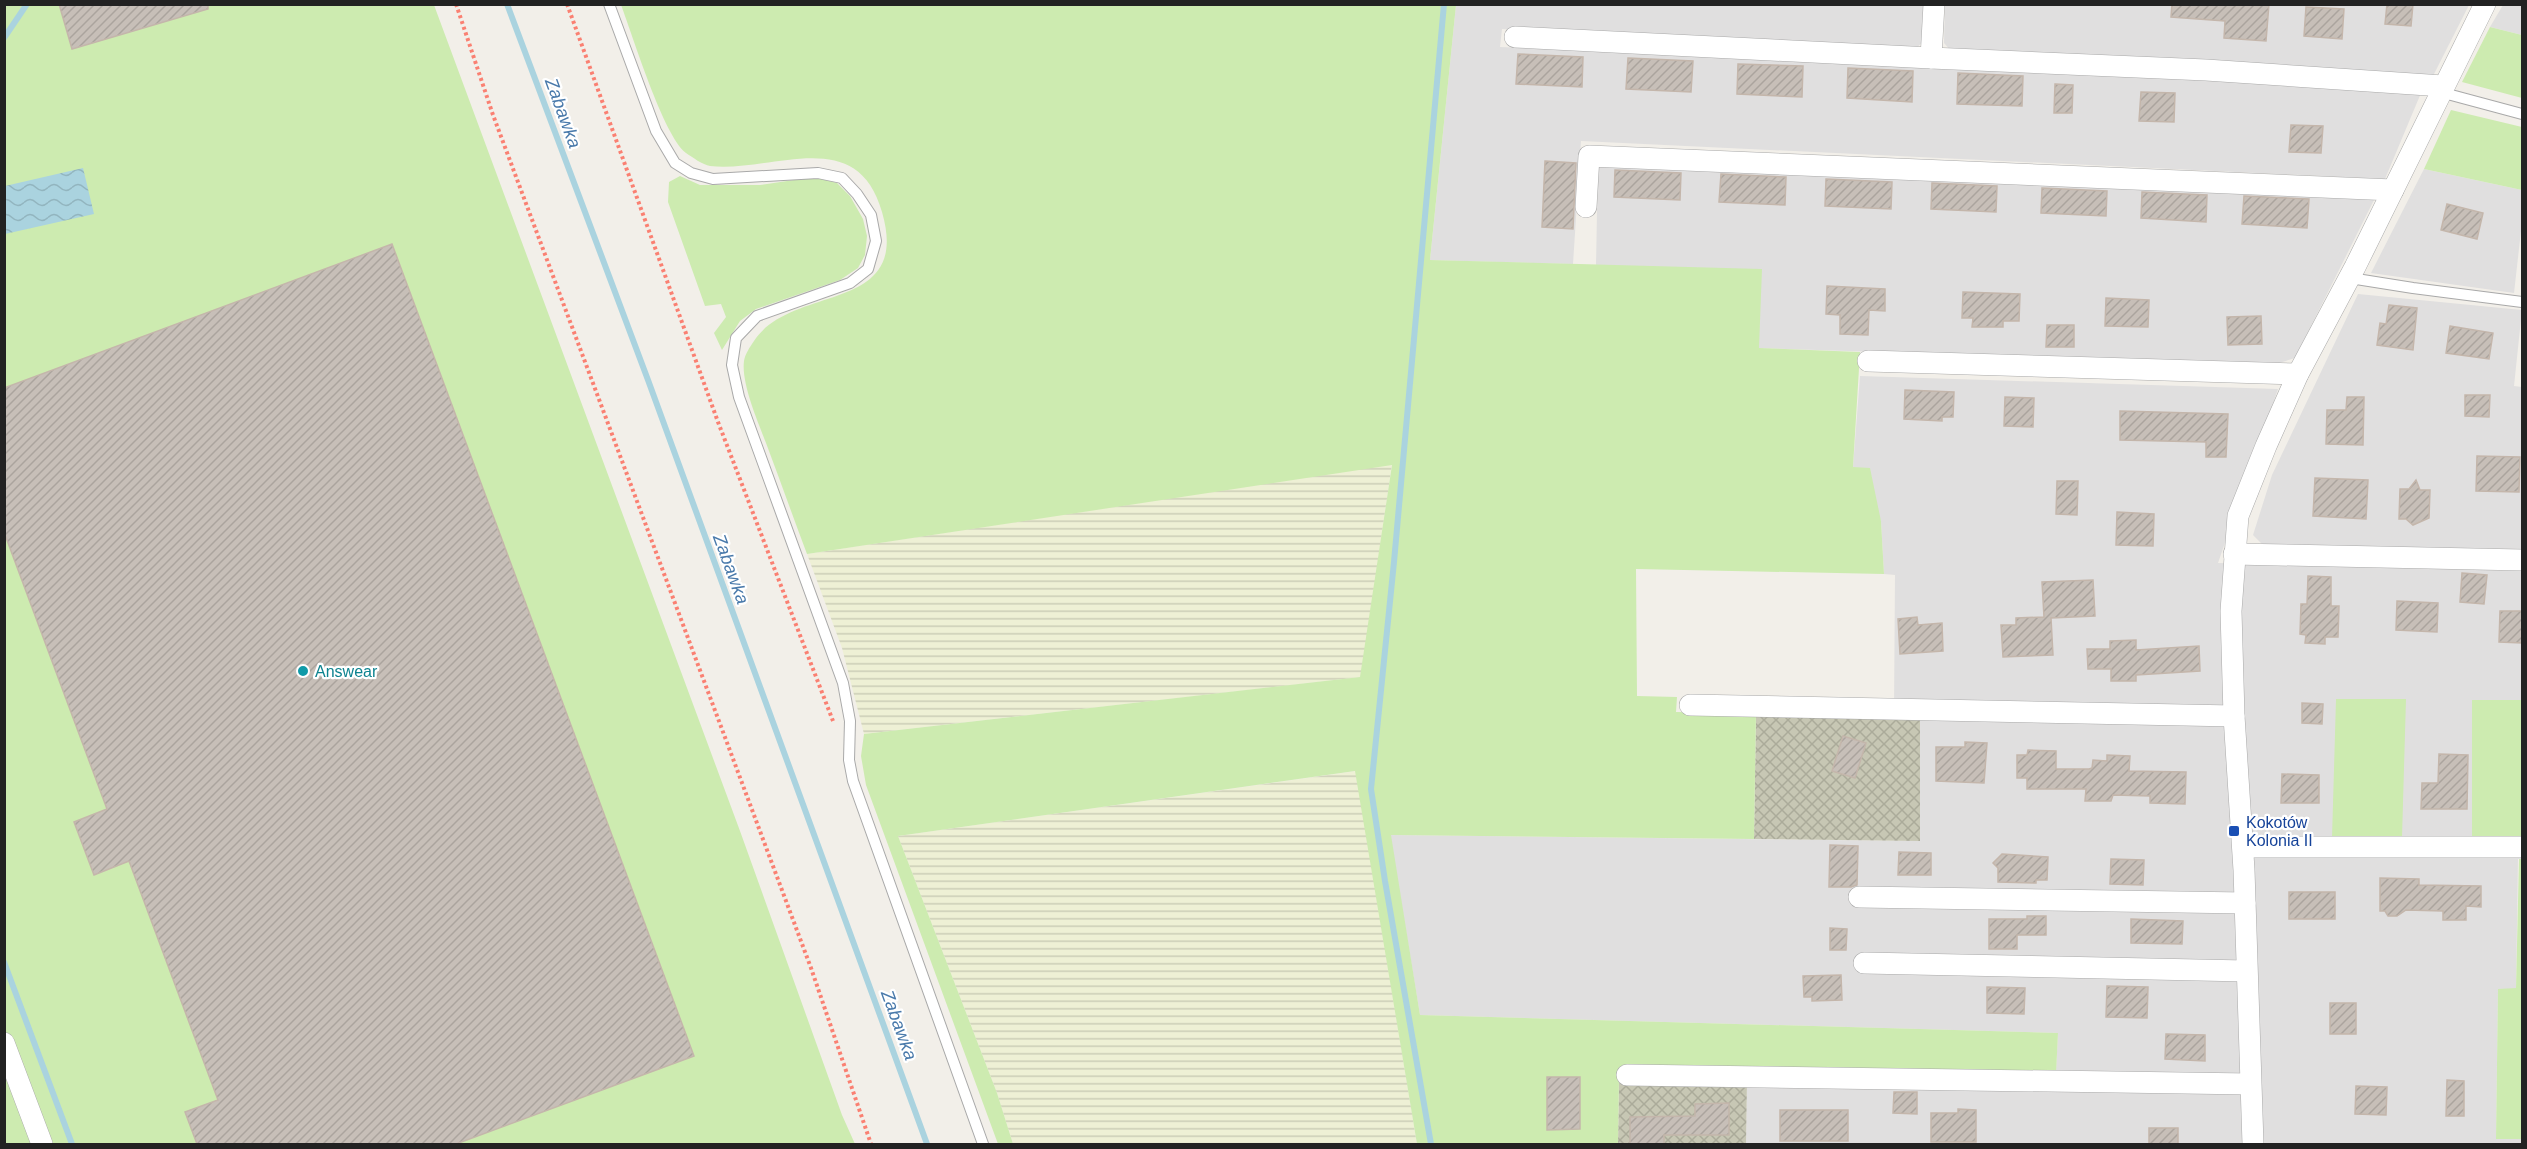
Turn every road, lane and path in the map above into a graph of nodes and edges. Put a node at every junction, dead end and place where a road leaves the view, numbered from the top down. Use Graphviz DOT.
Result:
graph roads {
  1 [pos="456,4"];
  2 [pos="567,4"];
  3 [pos="609,4"];
  4 [pos="1934,4"];
  5 [pos="2485,4"];
  6 [pos="1515,37"];
  7 [pos="1931,58"];
  8 [pos="2441,89"];
  9 [pos="2523,114"];
  10 [pos="2393,190"];
  11 [pos="1586,207"];
  12 [pos="2349,278"];
  13 [pos="2523,302"];
  14 [pos="1868,361"];
  15 [pos="2298,374"];
  16 [pos="2234,554"];
  17 [pos="2523,560"];
  18 [pos="1690,705"];
  19 [pos="2234,717"];
  20 [pos="836,730"];
  21 [pos="2243,847"];
  22 [pos="2523,847"];
  23 [pos="1859,897"];
  24 [pos="2245,903"];
  25 [pos="1864,963"];
  26 [pos="2246,971"];
  27 [pos="4,1043"];
  28 [pos="1627,1075"];
  29 [pos="2250,1084"];
  30 [pos="42,1144"];
  31 [pos="871,1144"];
  32 [pos="983,1144"];
  33 [pos="2253,1144"];
  1 -- 31 [label="path"];
  2 -- 20 [label="path"];
  3 -- 32 [label="lane"];
  4 -- 7 [label="street"];
  5 -- 8 [label="street"];
  6 -- 7 [label="street"];
  7 -- 8 [label="street"];
  8 -- 9 [label="lane"];
  8 -- 10 [label="street"];
  10 -- 11 [label="street"];
  10 -- 12 [label="street"];
  12 -- 13 [label="lane"];
  12 -- 15 [label="street"];
  14 -- 15 [label="street"];
  15 -- 16 [label="street"];
  16 -- 17 [label="street"];
  16 -- 19 [label="street"];
  18 -- 19 [label="street"];
  19 -- 21 [label="street"];
  21 -- 22 [label="street"];
  21 -- 24 [label="street"];
  23 -- 24 [label="street"];
  24 -- 26 [label="street"];
  25 -- 26 [label="street"];
  26 -- 29 [label="street"];
  27 -- 30 [label="street"];
  28 -- 29 [label="street"];
  29 -- 33 [label="street"];
}
